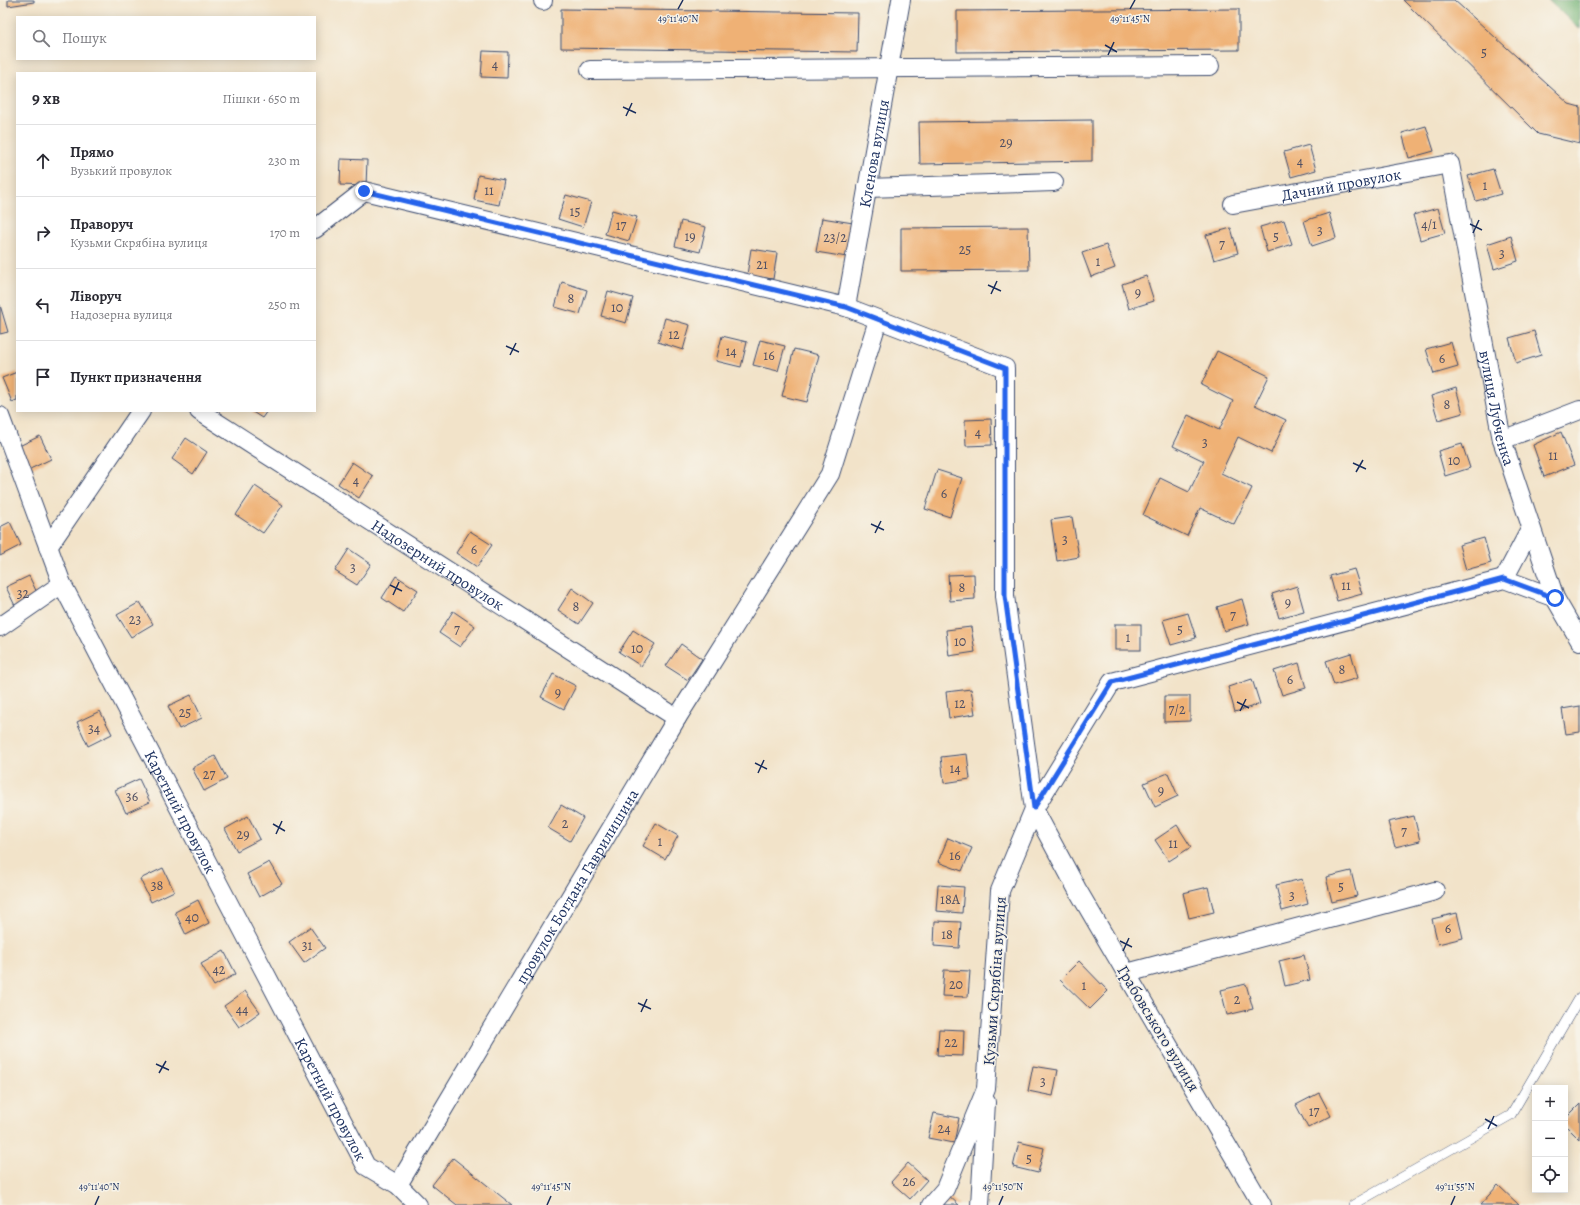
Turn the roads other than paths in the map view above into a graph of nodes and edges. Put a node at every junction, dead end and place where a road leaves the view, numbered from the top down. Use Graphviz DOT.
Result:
graph roads {
  1 [pos="901,0"];
  2 [pos="1210,66"];
  3 [pos="889,68"];
  4 [pos="590,70"];
  5 [pos="1450,164"];
  6 [pos="1054,182"];
  7 [pos="867,188"];
  8 [pos="1233,204"];
  9 [pos="316,228"];
  10 [pos="846,307"];
  11 [pos="878,320"];
  12 [pos="1580,410"];
  13 [pos="140,412"];
  14 [pos="201,412"];
  15 [pos="0,416"];
  16 [pos="1502,440"];
  17 [pos="1531,528"];
  18 [pos="48,547"];
  19 [pos="1504,579"];
  20 [pos="62,584"];
  21 [pos="1555,598"];
  22 [pos="0,627"];
  23 [pos="1580,641"];
  24 [pos="677,718"];
  25 [pos="1034,808"];
  26 [pos="1435,891"];
  27 [pos="1127,973"];
  28 [pos="1580,997"];
  29 [pos="986,1090"];
  30 [pos="398,1185"];
  31 [pos="418,1205"];
  32 [pos="931,1205"];
  33 [pos="980,1205"];
  34 [pos="1262,1205"];
  35 [pos="1353,1205"];
  1 -- 3 [label="street, Кленова вулиця"];
  2 -- 3 [label="street"];
  3 -- 4 [label="street"];
  3 -- 7 [label="street, Кленова вулиця"];
  5 -- 8 [label="street, Дачний провулок"];
  5 -- 16 [label="street, вулиця Лубченка"];
  6 -- 7 [label="street"];
  7 -- 10 [label="street, Кленова вулиця"];
  9 -- 10 [label="street"];
  10 -- 11 [label="street"];
  11 -- 24 [label="street, провулок Богдана Гаврилишина"];
  11 -- 25 [label="street"];
  12 -- 16 [label="street"];
  13 -- 18 [label="street"];
  14 -- 24 [label="street, Надозерний провулок"];
  15 -- 18 [label="street, Каретний провулок"];
  16 -- 17 [label="street, вулиця Лубченка"];
  17 -- 19 [label="street"];
  17 -- 21 [label="street, вулиця Лубченка"];
  18 -- 20 [label="street, Каретний провулок"];
  19 -- 21 [label="street"];
  19 -- 25 [label="street, Кузьми Скрябіна вулиця"];
  20 -- 22 [label="street"];
  20 -- 30 [label="street, Каретний провулок"];
  21 -- 23 [label="street, вулиця Лубченка"];
  24 -- 30 [label="street, провулок Богдана Гаврилишина"];
  25 -- 27 [label="street, Грабовського вулиця"];
  25 -- 29 [label="street, Кузьми Скрябіна вулиця"];
  26 -- 27 [label="street"];
  27 -- 34 [label="street, Грабовського вулиця"];
  28 -- 35 [label="lane"];
  29 -- 32 [label="street, Кузьми Скрябіна вулиця"];
  29 -- 33 [label="street"];
  30 -- 31 [label="street"];
}
